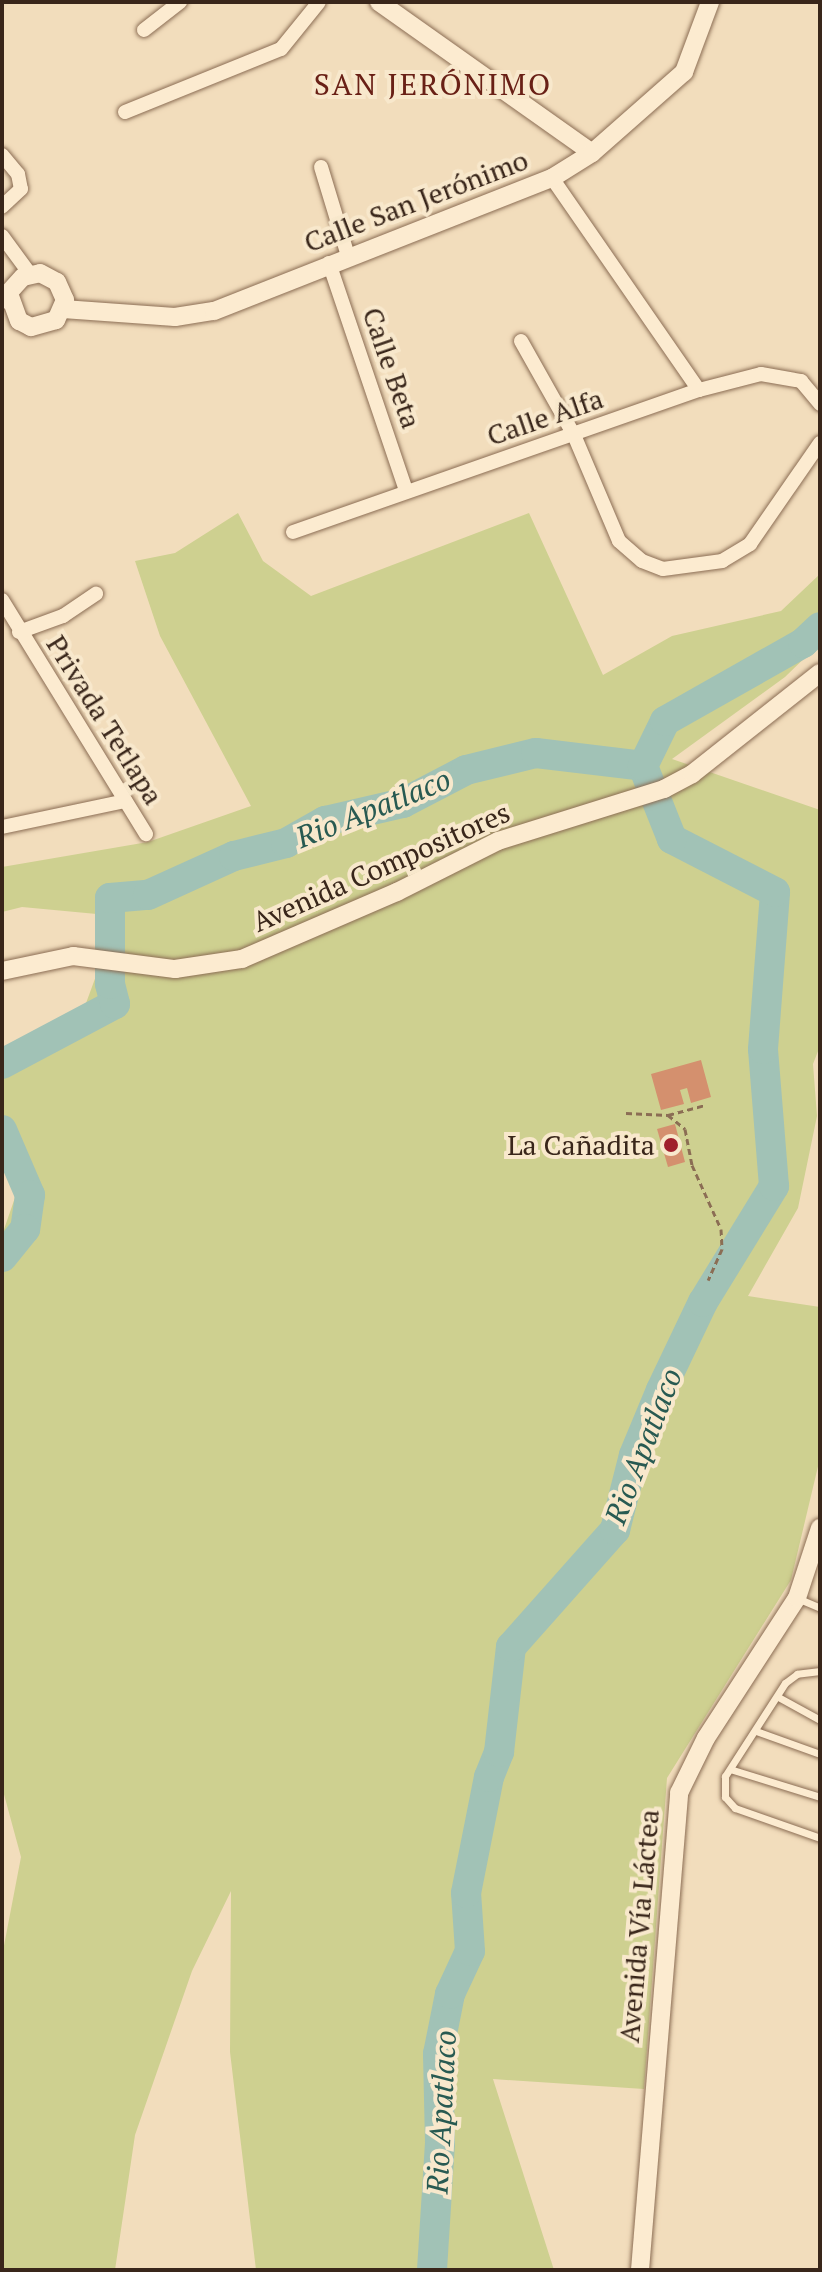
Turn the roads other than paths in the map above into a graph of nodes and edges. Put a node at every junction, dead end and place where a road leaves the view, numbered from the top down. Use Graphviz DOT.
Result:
graph roads {
  1 [pos="180,2"];
  2 [pos="319,2"];
  3 [pos="379,2"];
  4 [pos="710,2"];
  5 [pos="144,30"];
  6 [pos="125,112"];
  7 [pos="592,153"];
  8 [pos="2,155"];
  9 [pos="321,167"];
  10 [pos="552,178"];
  11 [pos="2,207"];
  12 [pos="2,236"];
  13 [pos="348,256"];
  14 [pos="329,263"];
  15 [pos="30,274"];
  16 [pos="6,298"];
  17 [pos="63,309"];
  18 [pos="521,341"];
  19 [pos="699,390"];
  20 [pos="819,399"];
  21 [pos="574,435"];
  22 [pos="820,443"];
  23 [pos="406,490"];
  24 [pos="293,532"];
  25 [pos="96,594"];
  26 [pos="2,600"];
  27 [pos="19,632"];
  28 [pos="820,673"];
  29 [pos="125,801"];
  30 [pos="2,827"];
  31 [pos="146,834"];
  32 [pos="2,971"];
  33 [pos="820,1528"];
  34 [pos="797,1598"];
  35 [pos="820,1608"];
  36 [pos="820,1671"];
  37 [pos="780,1698"];
  38 [pos="820,1720"];
  39 [pos="756,1731"];
  40 [pos="820,1754"];
  41 [pos="733,1770"];
  42 [pos="820,1797"];
  43 [pos="820,1838"];
  44 [pos="640,2270"];
  1 -- 5 [label="street"];
  2 -- 6 [label="street"];
  3 -- 7 [label="street"];
  4 -- 7 [label="street, Calle San Jerónimo"];
  7 -- 10 [label="street, Calle San Jerónimo"];
  8 -- 11 [label="street"];
  9 -- 13 [label="street"];
  10 -- 13 [label="street, Calle San Jerónimo"];
  10 -- 19 [label="street"];
  12 -- 15 [label="street"];
  13 -- 14 [label="street, Calle San Jerónimo"];
  14 -- 17 [label="street, Calle San Jerónimo"];
  14 -- 23 [label="street, Calle Beta"];
  15 -- 16 [label="street"];
  15 -- 17 [label="street"];
  16 -- 17 [label="street"];
  18 -- 21 [label="street"];
  19 -- 20 [label="street, Calle Alfa"];
  19 -- 21 [label="street, Calle Alfa"];
  21 -- 22 [label="street"];
  21 -- 23 [label="street, Calle Alfa"];
  23 -- 24 [label="street, Calle Alfa"];
  25 -- 27 [label="street, Privada Tetlapa"];
  26 -- 27 [label="street, Privada Tetlapa"];
  27 -- 29 [label="street, Privada Tetlapa"];
  28 -- 32 [label="street, Avenida Compositores"];
  29 -- 30 [label="street"];
  29 -- 31 [label="street, Privada Tetlapa"];
  33 -- 34 [label="street, Avenida Vía Láctea"];
  34 -- 35 [label="lane"];
  34 -- 44 [label="street, Avenida Vía Láctea"];
  36 -- 37 [label="lane"];
  37 -- 38 [label="lane"];
  37 -- 39 [label="lane"];
  39 -- 40 [label="lane"];
  39 -- 41 [label="lane"];
  41 -- 42 [label="lane"];
  41 -- 43 [label="lane"];
}
